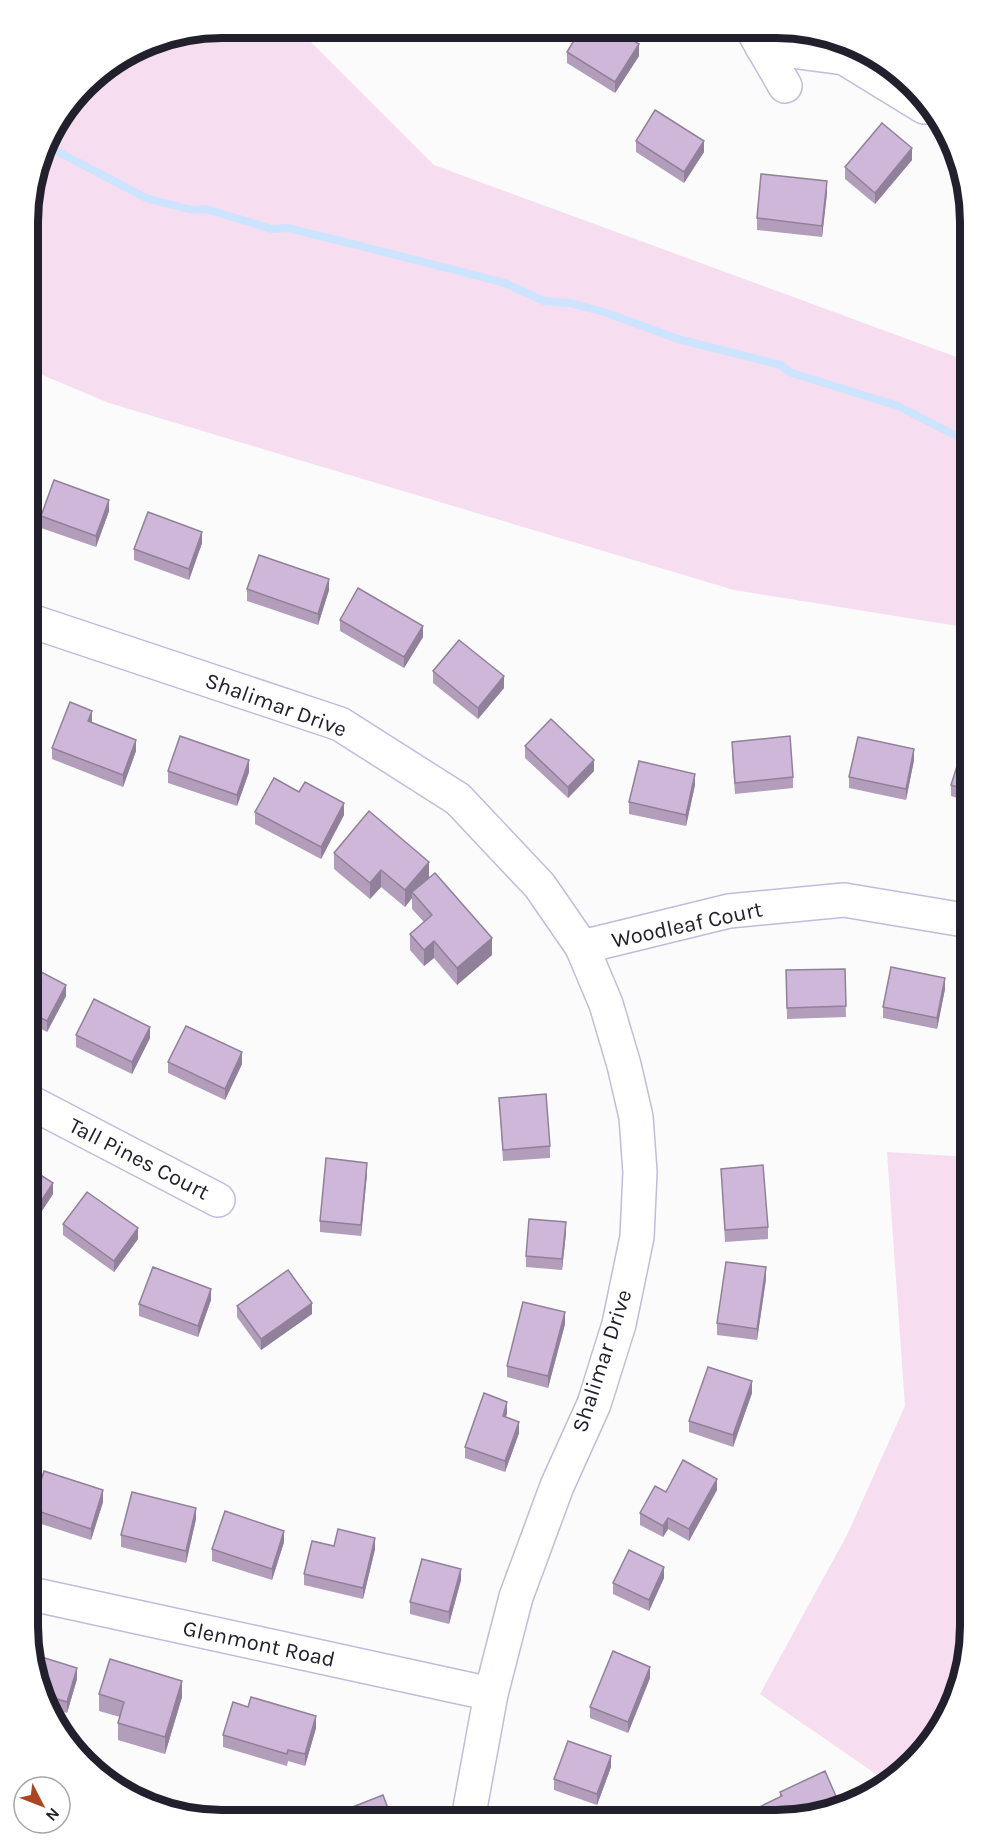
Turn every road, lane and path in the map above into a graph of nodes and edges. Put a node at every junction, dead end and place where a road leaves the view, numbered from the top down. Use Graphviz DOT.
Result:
graph roads {
  1 [pos="757,38"];
  2 [pos="785,86"];
  3 [pos="914,100"];
  4 [pos="38,623"];
  5 [pos="960,919"];
  6 [pos="582,947"];
  7 [pos="38,1106"];
  8 [pos="218,1200"];
  9 [pos="38,1595"];
  10 [pos="490,1694"];
  11 [pos="470,1810"];
  1 -- 2 [label="street"];
  1 -- 3 [label="street"];
  4 -- 6 [label="street, Shalimar Drive"];
  5 -- 6 [label="street, Woodleaf Court"];
  6 -- 10 [label="street, Shalimar Drive"];
  7 -- 8 [label="street, Tall Pines Court"];
  9 -- 10 [label="street, Glenmont Road"];
  10 -- 11 [label="street, Shalimar Drive"];
}
